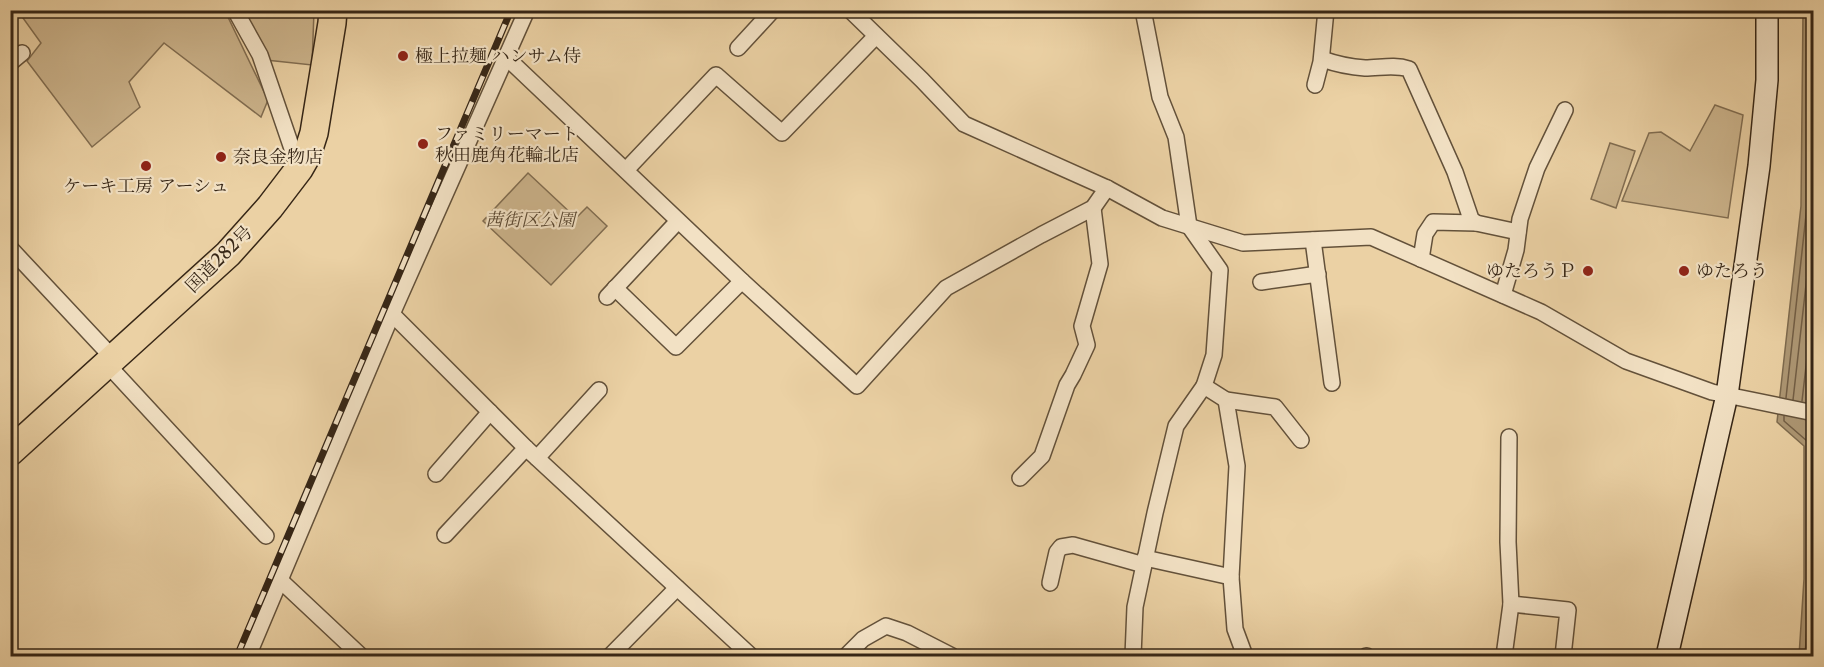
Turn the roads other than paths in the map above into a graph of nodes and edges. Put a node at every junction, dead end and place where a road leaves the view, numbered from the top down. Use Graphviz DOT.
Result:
graph roads {
  1 [pos="235,10"];
  2 [pos="333,10"];
  3 [pos="526,10"];
  4 [pos="773,10"];
  5 [pos="850,10"];
  6 [pos="1143,10"];
  7 [pos="1326,10"];
  8 [pos="1767,10"];
  9 [pos="876,36"];
  10 [pos="738,48"];
  11 [pos="507,58"];
  12 [pos="1322,59"];
  13 [pos="1315,85"];
  14 [pos="1565,110"];
  15 [pos="299,169"];
  16 [pos="626,170"];
  17 [pos="1107,188"];
  18 [pos="1093,208"];
  19 [pos="678,221"];
  20 [pos="1476,223"];
  21 [pos="1189,226"];
  22 [pos="1518,232"];
  23 [pos="1313,240"];
  24 [pos="10,248"];
  25 [pos="1421,259"];
  26 [pos="1318,274"];
  27 [pos="741,281"];
  28 [pos="1261,282"];
  29 [pos="1503,295"];
  30 [pos="392,314"];
  31 [pos="110,361"];
  32 [pos="1332,383"];
  33 [pos="1204,386"];
  34 [pos="599,390"];
  35 [pos="1737,397"];
  36 [pos="1226,400"];
  37 [pos="489,412"];
  38 [pos="1814,413"];
  39 [pos="1509,437"];
  40 [pos="1301,440"];
  41 [pos="10,452"];
  42 [pos="531,453"];
  43 [pos="436,474"];
  44 [pos="1020,478"];
  45 [pos="266,536"];
  46 [pos="445,536"];
  47 [pos="1144,561"];
  48 [pos="1231,577"];
  49 [pos="281,581"];
  50 [pos="1050,583"];
  51 [pos="677,588"];
  52 [pos="1510,604"];
  53 [pos="611,655"];
  54 [pos="248,657"];
  55 [pos="361,657"];
  56 [pos="751,657"];
  57 [pos="846,657"];
  58 [pos="952,657"];
  59 [pos="1133,657"];
  60 [pos="1245,657"];
  61 [pos="1504,657"];
  62 [pos="1563,657"];
  63 [pos="1667,657"];
  1 -- 15 [label="street"];
  2 -- 15 [label="highway, 国道282号"];
  3 -- 11 [label="street"];
  4 -- 10 [label="street"];
  5 -- 9 [label="street"];
  6 -- 21 [label="street"];
  7 -- 12 [label="street"];
  8 -- 35 [label="street"];
  9 -- 16 [label="street"];
  9 -- 17 [label="street"];
  11 -- 16 [label="street"];
  11 -- 30 [label="street"];
  12 -- 13 [label="street"];
  12 -- 20 [label="street"];
  14 -- 22 [label="street"];
  15 -- 31 [label="highway, 国道282号"];
  16 -- 19 [label="street"];
  17 -- 18 [label="street"];
  17 -- 21 [label="street"];
  18 -- 27 [label="street"];
  18 -- 44 [label="street"];
  19 -- 27 [label="street"];
  19 -- 27 [label="street"];
  20 -- 22 [label="street"];
  20 -- 25 [label="street"];
  21 -- 23 [label="street"];
  21 -- 33 [label="street"];
  22 -- 29 [label="street"];
  23 -- 25 [label="street"];
  23 -- 26 [label="street"];
  24 -- 31 [label="street"];
  25 -- 29 [label="street"];
  26 -- 28 [label="street"];
  26 -- 32 [label="street"];
  29 -- 35 [label="street"];
  30 -- 37 [label="street"];
  30 -- 49 [label="street"];
  31 -- 41 [label="highway, 国道282号"];
  31 -- 45 [label="street"];
  33 -- 36 [label="street"];
  33 -- 47 [label="street"];
  34 -- 42 [label="street"];
  35 -- 38 [label="street"];
  35 -- 63 [label="street"];
  36 -- 40 [label="street"];
  36 -- 48 [label="street"];
  37 -- 42 [label="street"];
  37 -- 43 [label="street"];
  39 -- 52 [label="street"];
  42 -- 46 [label="street"];
  42 -- 51 [label="street"];
  47 -- 48 [label="street"];
  47 -- 50 [label="street"];
  47 -- 59 [label="street"];
  48 -- 60 [label="street"];
  49 -- 54 [label="street"];
  49 -- 55 [label="street"];
  51 -- 53 [label="street"];
  51 -- 56 [label="street"];
  52 -- 61 [label="street"];
  52 -- 62 [label="street"];
  57 -- 58 [label="street"];
}
